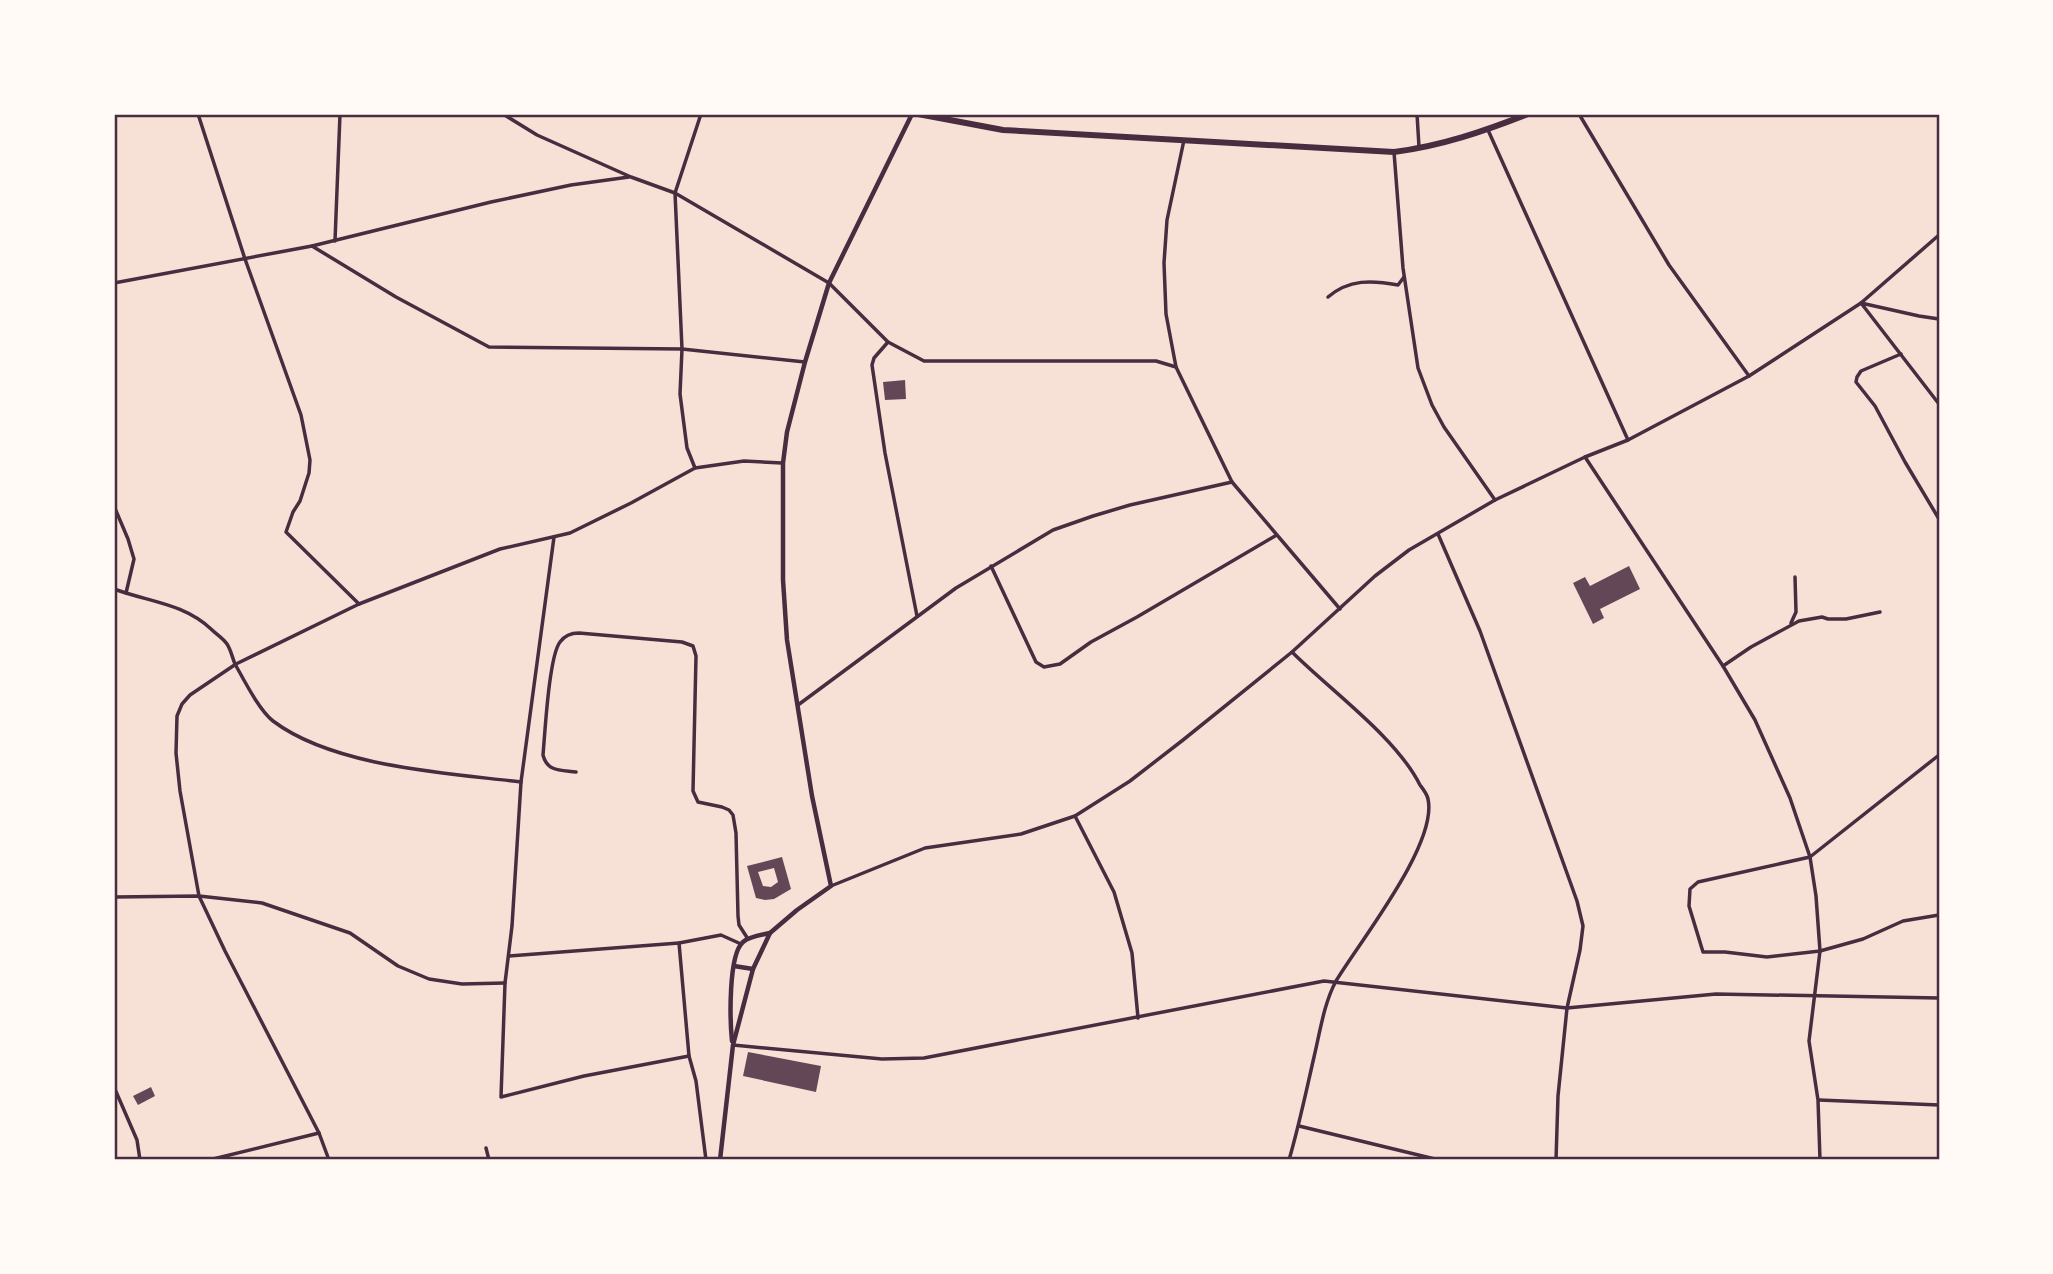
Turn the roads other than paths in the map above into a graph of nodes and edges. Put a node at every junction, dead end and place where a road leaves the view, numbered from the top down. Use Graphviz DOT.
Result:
graph roads {
  1 [pos="198,114"];
  2 [pos="340,114"];
  3 [pos="503,114"];
  4 [pos="701,114"];
  5 [pos="912,114"];
  6 [pos="918,114"];
  7 [pos="1417,114"];
  8 [pos="1528,114"];
  9 [pos="1579,114"];
  10 [pos="1488,130"];
  11 [pos="1184,140"];
  12 [pos="1419,149"];
  13 [pos="1394,152"];
  14 [pos="631,177"];
  15 [pos="675,193"];
  16 [pos="1939,235"];
  17 [pos="335,241"];
  18 [pos="312,246"];
  19 [pos="245,259"];
  20 [pos="1404,276"];
  21 [pos="829,282"];
  22 [pos="114,283"];
  23 [pos="1328,297"];
  24 [pos="1861,303"];
  25 [pos="1939,319"];
  26 [pos="888,342"];
  27 [pos="682,349"];
  28 [pos="1901,354"];
  29 [pos="805,362"];
  30 [pos="1176,367"];
  31 [pos="1749,376"];
  32 [pos="1939,404"];
  33 [pos="1628,440"];
  34 [pos="1585,457"];
  35 [pos="783,463"];
  36 [pos="695,468"];
  37 [pos="1231,482"];
  38 [pos="1495,500"];
  39 [pos="114,506"];
  40 [pos="1939,519"];
  41 [pos="1438,534"];
  42 [pos="1275,536"];
  43 [pos="554,537"];
  44 [pos="991,566"];
  45 [pos="1795,577"];
  46 [pos="114,589"];
  47 [pos="125,594"];
  48 [pos="359,604"];
  49 [pos="1340,609"];
  50 [pos="1880,612"];
  51 [pos="917,617"];
  52 [pos="1790,625"];
  53 [pos="1292,652"];
  54 [pos="236,664"];
  55 [pos="1723,666"];
  56 [pos="796,707"];
  57 [pos="1939,755"];
  58 [pos="576,772"];
  59 [pos="521,782"];
  60 [pos="1076,816"];
  61 [pos="1810,857"];
  62 [pos="831,886"];
  63 [pos="199,896"];
  64 [pos="114,897"];
  65 [pos="1939,915"];
  66 [pos="770,933"];
  67 [pos="748,939"];
  68 [pos="679,943"];
  69 [pos="741,944"];
  70 [pos="1820,951"];
  71 [pos="509,956"];
  72 [pos="734,966"];
  73 [pos="753,969"];
  74 [pos="1335,982"];
  75 [pos="505,983"];
  76 [pos="1814,997"];
  77 [pos="1939,998"];
  78 [pos="1567,1008"];
  79 [pos="1138,1018"];
  80 [pos="733,1045"];
  81 [pos="689,1056"];
  82 [pos="114,1087"];
  83 [pos="1818,1100"];
  84 [pos="1939,1105"];
  85 [pos="1299,1126"];
  86 [pos="319,1133"];
  87 [pos="485,1148"];
  88 [pos="721,1158"];
  89 [pos="140,1160"];
  90 [pos="209,1160"];
  91 [pos="329,1160"];
  92 [pos="489,1160"];
  93 [pos="706,1160"];
  94 [pos="1289,1160"];
  95 [pos="1439,1160"];
  96 [pos="1556,1160"];
  97 [pos="1820,1160"];
  1 -- 19 [label="street"];
  2 -- 17 [label="street"];
  3 -- 14 [label="street"];
  4 -- 15 [label="street"];
  5 -- 21 [label="street"];
  6 -- 11 [label="main road"];
  7 -- 12 [label="street"];
  8 -- 10 [label="main road"];
  9 -- 31 [label="street"];
  10 -- 12 [label="main road"];
  10 -- 33 [label="street"];
  11 -- 13 [label="main road"];
  11 -- 30 [label="street"];
  12 -- 13 [label="main road"];
  13 -- 20 [label="street"];
  14 -- 15 [label="street"];
  14 -- 17 [label="street"];
  15 -- 21 [label="street"];
  15 -- 27 [label="street"];
  16 -- 24 [label="street"];
  17 -- 18 [label="street"];
  18 -- 19 [label="street"];
  18 -- 27 [label="street"];
  19 -- 22 [label="street"];
  19 -- 48 [label="street"];
  20 -- 23 [label="street"];
  20 -- 38 [label="street"];
  21 -- 26 [label="street"];
  21 -- 29 [label="street"];
  24 -- 25 [label="street"];
  24 -- 28 [label="street"];
  24 -- 31 [label="street"];
  26 -- 30 [label="street"];
  26 -- 51 [label="street"];
  27 -- 29 [label="street"];
  27 -- 36 [label="street"];
  28 -- 32 [label="street"];
  28 -- 40 [label="street"];
  29 -- 35 [label="street"];
  30 -- 37 [label="street"];
  31 -- 33 [label="street"];
  33 -- 34 [label="street"];
  34 -- 38 [label="street"];
  34 -- 55 [label="street"];
  35 -- 36 [label="street"];
  35 -- 56 [label="street"];
  36 -- 43 [label="street"];
  37 -- 42 [label="street"];
  37 -- 44 [label="street"];
  38 -- 41 [label="street"];
  39 -- 47 [label="street"];
  41 -- 49 [label="street"];
  41 -- 78 [label="street"];
  42 -- 44 [label="street"];
  42 -- 49 [label="street"];
  43 -- 48 [label="street"];
  43 -- 59 [label="street"];
  44 -- 51 [label="street"];
  45 -- 52 [label="street"];
  46 -- 47 [label="street"];
  47 -- 54 [label="street"];
  48 -- 54 [label="street"];
  49 -- 53 [label="street"];
  50 -- 52 [label="street"];
  51 -- 56 [label="street"];
  52 -- 55 [label="street"];
  53 -- 60 [label="street"];
  53 -- 74 [label="street"];
  54 -- 59 [label="street"];
  54 -- 63 [label="street"];
  55 -- 61 [label="street"];
  56 -- 62 [label="street"];
  57 -- 61 [label="street"];
  58 -- 67 [label="street"];
  59 -- 71 [label="street"];
  60 -- 62 [label="street"];
  60 -- 79 [label="street"];
  61 -- 70 [label="street"];
  61 -- 70 [label="street"];
  62 -- 66 [label="street"];
  63 -- 64 [label="street"];
  63 -- 75 [label="street"];
  63 -- 86 [label="street"];
  65 -- 70 [label="street"];
  66 -- 67 [label="street"];
  66 -- 73 [label="street"];
  67 -- 69 [label="street"];
  68 -- 69 [label="street"];
  68 -- 71 [label="street"];
  68 -- 81 [label="street"];
  69 -- 72 [label="street"];
  70 -- 76 [label="street"];
  71 -- 75 [label="street"];
  72 -- 73 [label="street"];
  72 -- 80 [label="street"];
  73 -- 80 [label="street"];
  74 -- 78 [label="street"];
  74 -- 79 [label="street"];
  74 -- 85 [label="street"];
  75 -- 81 [label="street"];
  76 -- 77 [label="street"];
  76 -- 78 [label="street"];
  76 -- 83 [label="street"];
  78 -- 96 [label="street"];
  79 -- 80 [label="street"];
  80 -- 88 [label="street"];
  81 -- 93 [label="street"];
  82 -- 89 [label="street"];
  83 -- 84 [label="street"];
  83 -- 97 [label="street"];
  85 -- 94 [label="street"];
  85 -- 95 [label="street"];
  86 -- 90 [label="street"];
  86 -- 91 [label="street"];
  87 -- 92 [label="street"];
}
